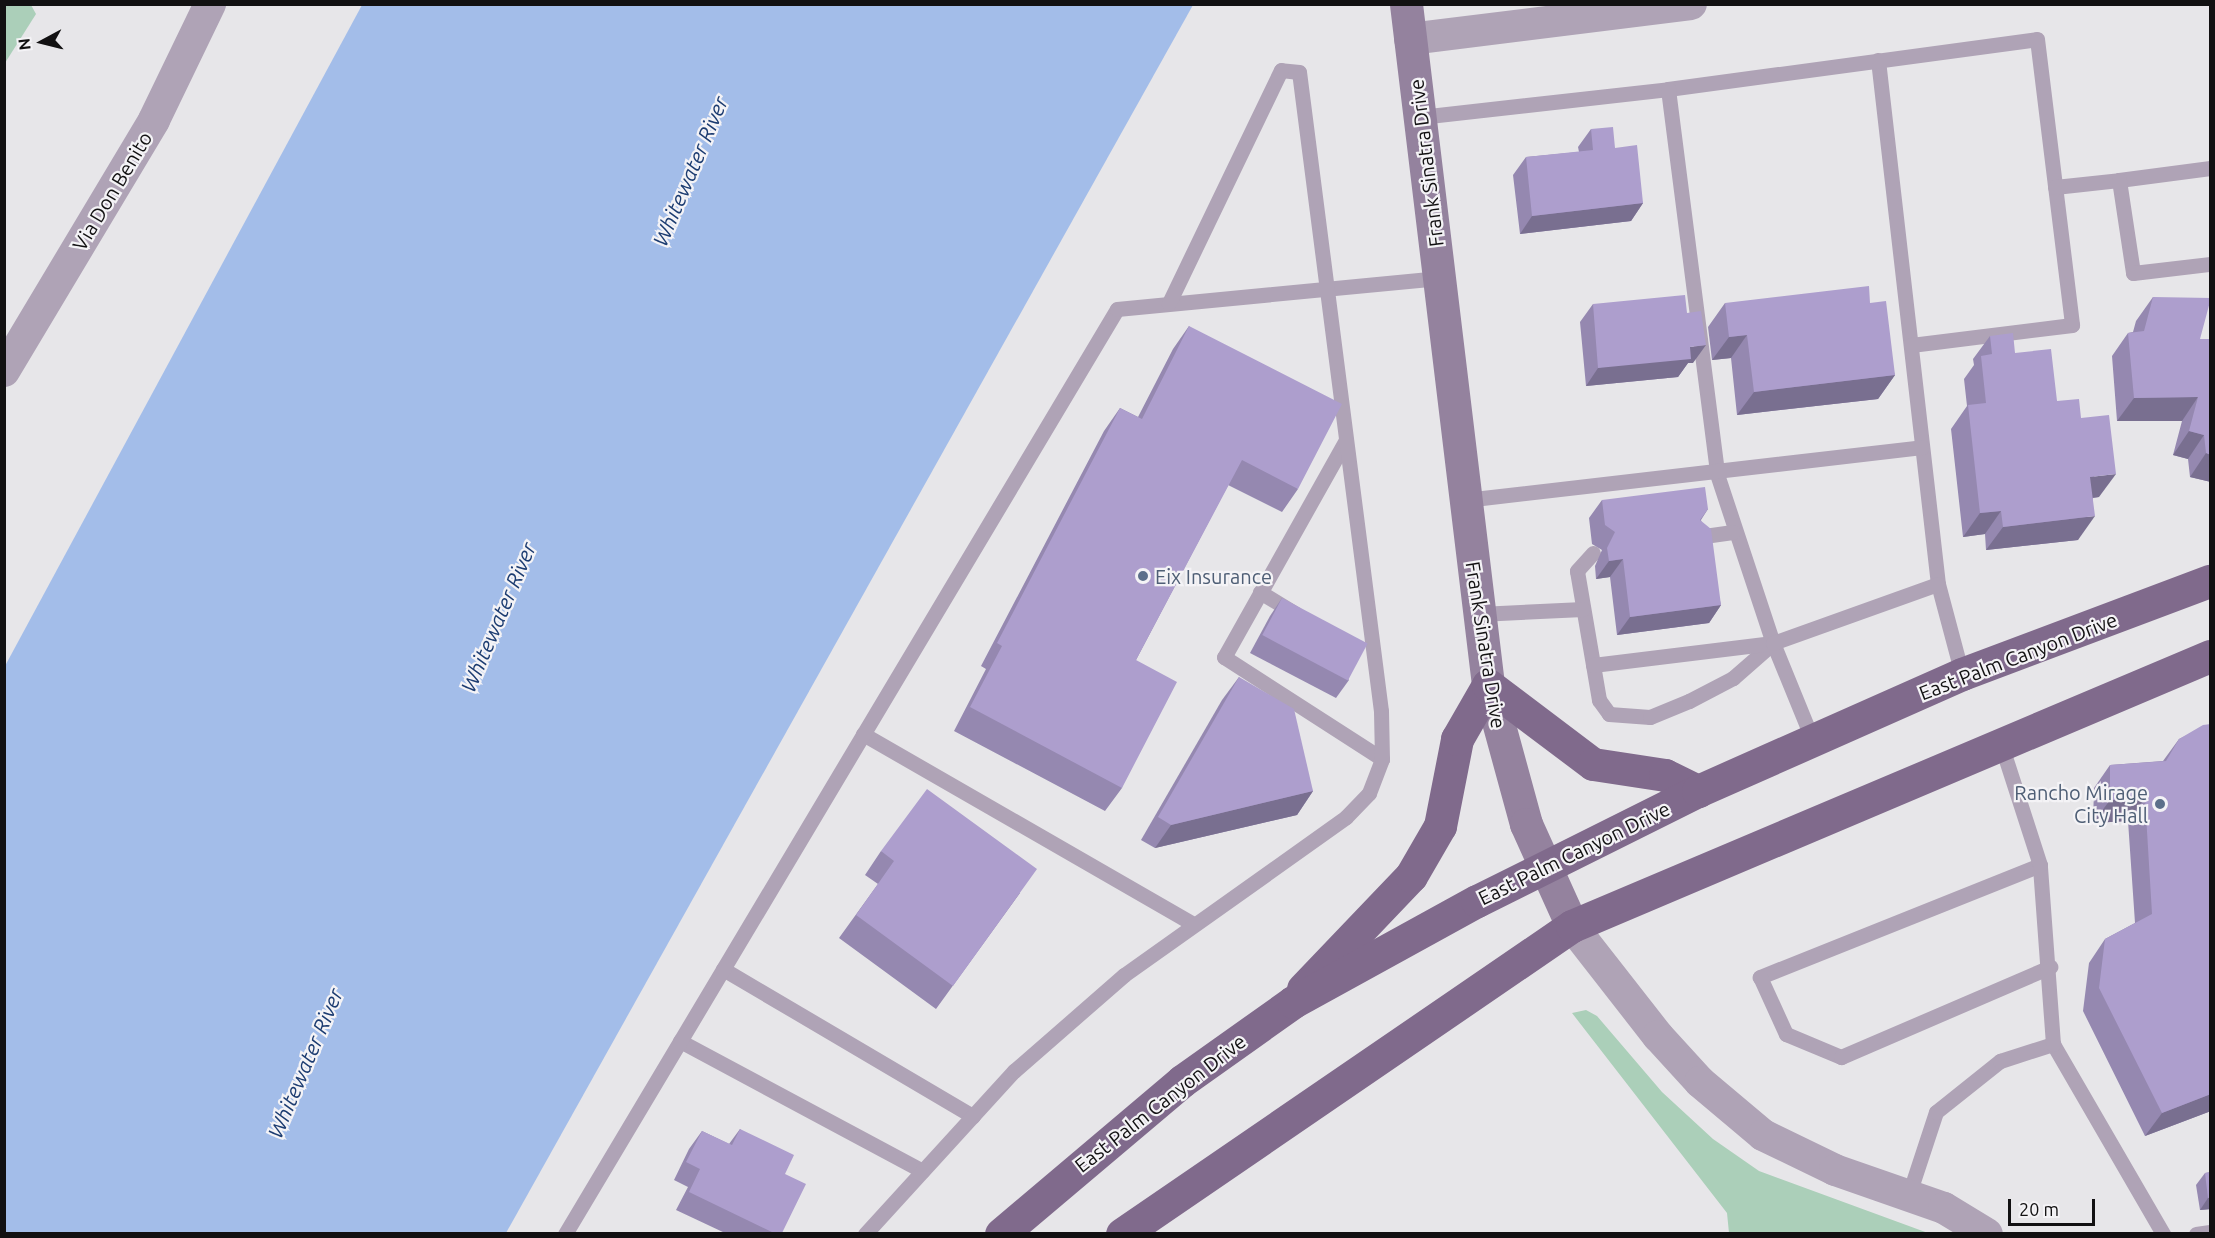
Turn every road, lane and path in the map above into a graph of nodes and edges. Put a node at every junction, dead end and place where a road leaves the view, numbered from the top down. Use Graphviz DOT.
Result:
graph roads {
  1 [pos="210,4"];
  2 [pos="1406,4"];
  3 [pos="1691,4"];
  4 [pos="1636,8"];
  5 [pos="1410,39"];
  6 [pos="1878,60"];
  7 [pos="1668,89"];
  8 [pos="1420,117"];
  9 [pos="2211,168"];
  10 [pos="2120,180"];
  11 [pos="2055,187"];
  12 [pos="2211,264"];
  13 [pos="1440,278"];
  14 [pos="1326,290"];
  15 [pos="1169,303"];
  16 [pos="1911,345"];
  17 [pos="4,371"];
  18 [pos="1346,440"];
  19 [pos="1922,447"];
  20 [pos="1717,474"];
  21 [pos="1466,500"];
  22 [pos="1733,532"];
  23 [pos="1697,537"];
  24 [pos="1593,553"];
  25 [pos="2211,581"];
  26 [pos="1938,584"];
  27 [pos="1260,592"];
  28 [pos="1583,609"];
  29 [pos="1479,614"];
  30 [pos="1308,621"];
  31 [pos="1773,643"];
  32 [pos="1356,650"];
  33 [pos="2211,656"];
  34 [pos="1375,661"];
  35 [pos="1593,665"];
  36 [pos="1962,674"];
  37 [pos="1488,685"];
  38 [pos="863,734"];
  39 [pos="1813,741"];
  40 [pos="2000,741"];
  41 [pos="1382,759"];
  42 [pos="1698,791"];
  43 [pos="2040,865"];
  44 [pos="1543,868"];
  45 [pos="1193,924"];
  46 [pos="1572,926"];
  47 [pos="2050,967"];
  48 [pos="723,969"];
  49 [pos="1293,1002"];
  50 [pos="680,1041"];
  51 [pos="2053,1044"];
  52 [pos="973,1116"];
  53 [pos="922,1171"];
  54 [pos="1909,1194"];
  55 [pos="570,1232"];
  56 [pos="2211,1232"];
  57 [pos="866,1233"];
  58 [pos="1000,1233"];
  59 [pos="1122,1233"];
  60 [pos="1987,1233"];
  61 [pos="2163,1233"];
  62 [pos="2196,1233"];
  1 -- 17 [label="street, Via Don Benito"];
  2 -- 5 [label="main road, Frank Sinatra Drive"];
  3 -- 4 [label="street"];
  4 -- 5 [label="street"];
  5 -- 8 [label="main road, Frank Sinatra Drive"];
  6 -- 7 [label="lane"];
  6 -- 11 [label="lane"];
  6 -- 16 [label="lane"];
  7 -- 8 [label="lane"];
  7 -- 20 [label="lane"];
  8 -- 13 [label="main road, Frank Sinatra Drive"];
  9 -- 10 [label="lane"];
  10 -- 11 [label="lane"];
  10 -- 12 [label="lane"];
  11 -- 16 [label="lane"];
  13 -- 14 [label="lane"];
  13 -- 21 [label="main road, Frank Sinatra Drive"];
  14 -- 15 [label="lane"];
  14 -- 15 [label="lane"];
  14 -- 18 [label="lane"];
  15 -- 38 [label="lane"];
  16 -- 19 [label="lane"];
  18 -- 27 [label="lane"];
  18 -- 34 [label="lane"];
  19 -- 20 [label="lane"];
  19 -- 26 [label="lane"];
  20 -- 21 [label="lane"];
  20 -- 22 [label="lane"];
  21 -- 29 [label="main road, Frank Sinatra Drive"];
  22 -- 23 [label="lane"];
  22 -- 31 [label="lane"];
  24 -- 28 [label="lane"];
  25 -- 36 [label="main road, East Palm Canyon Drive"];
  26 -- 31 [label="lane"];
  26 -- 36 [label="lane"];
  27 -- 30 [label="lane"];
  27 -- 41 [label="lane"];
  28 -- 29 [label="lane"];
  28 -- 35 [label="lane"];
  29 -- 37 [label="main road, Frank Sinatra Drive"];
  31 -- 35 [label="lane"];
  31 -- 35 [label="lane"];
  31 -- 39 [label="lane"];
  32 -- 34 [label="lane"];
  33 -- 40 [label="main road"];
  34 -- 41 [label="lane"];
  36 -- 39 [label="main road, East Palm Canyon Drive"];
  37 -- 42 [label="main road"];
  37 -- 44 [label="main road, Frank Sinatra Drive"];
  37 -- 49 [label="main road"];
  38 -- 45 [label="lane"];
  38 -- 48 [label="lane"];
  39 -- 42 [label="main road, East Palm Canyon Drive"];
  40 -- 43 [label="lane"];
  40 -- 46 [label="main road"];
  41 -- 45 [label="lane"];
  42 -- 44 [label="main road, East Palm Canyon Drive"];
  43 -- 47 [label="lane"];
  43 -- 47 [label="lane"];
  44 -- 46 [label="main road, Frank Sinatra Drive"];
  44 -- 49 [label="main road, East Palm Canyon Drive"];
  45 -- 52 [label="lane"];
  46 -- 54 [label="street, Frank Sinatra Drive"];
  46 -- 59 [label="main road"];
  47 -- 51 [label="lane"];
  48 -- 50 [label="lane"];
  48 -- 52 [label="lane"];
  49 -- 58 [label="main road, East Palm Canyon Drive"];
  50 -- 53 [label="lane"];
  50 -- 55 [label="lane"];
  51 -- 54 [label="lane"];
  51 -- 61 [label="lane"];
  52 -- 53 [label="lane"];
  53 -- 57 [label="lane"];
  54 -- 60 [label="street, Frank Sinatra Drive"];
  56 -- 62 [label="lane"];
}
